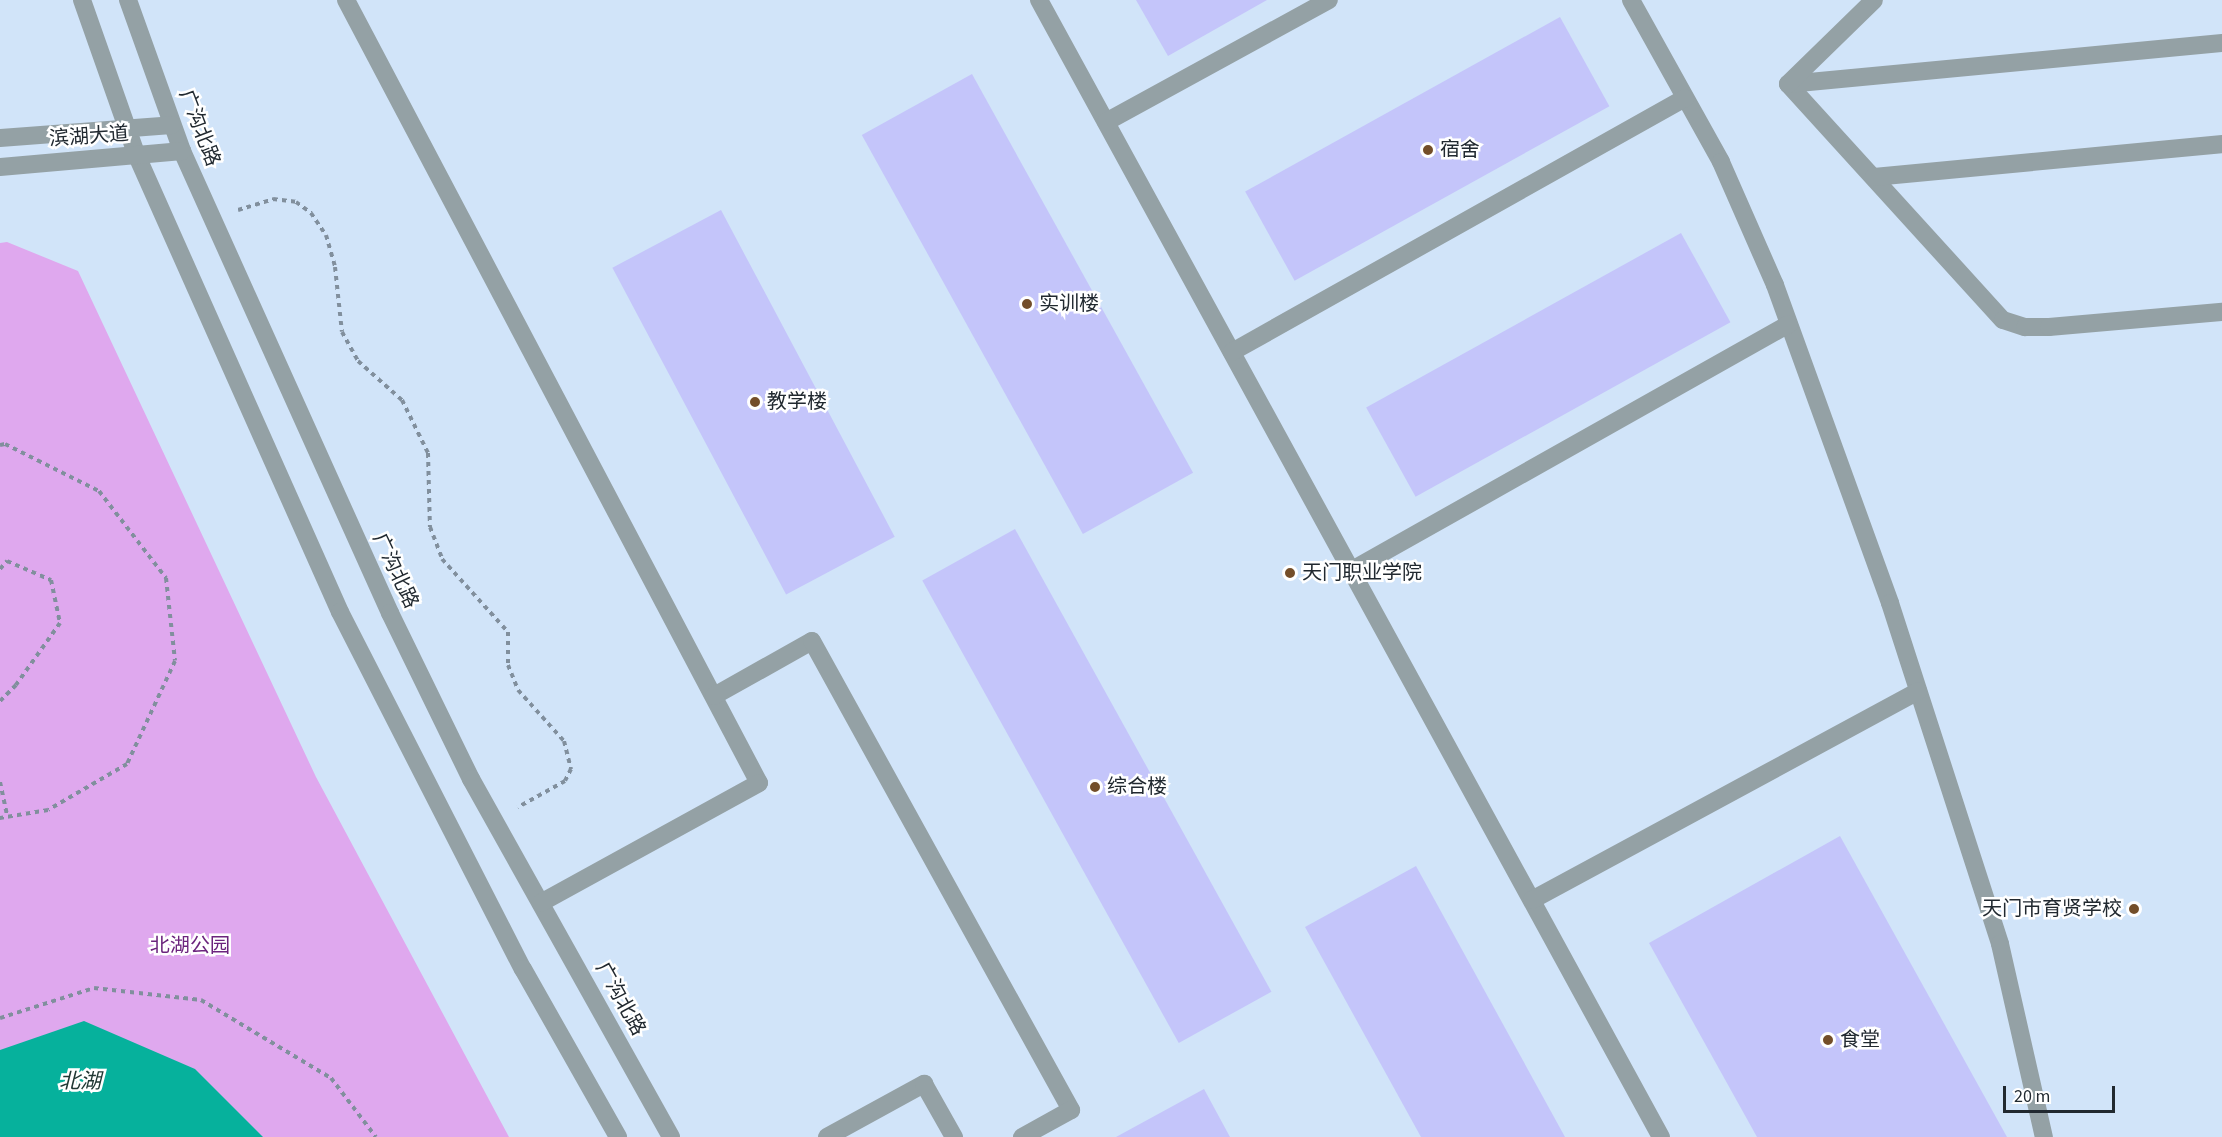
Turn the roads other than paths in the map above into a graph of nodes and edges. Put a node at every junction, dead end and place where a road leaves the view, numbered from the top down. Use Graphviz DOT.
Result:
graph roads {
  1 [pos="82,0"];
  2 [pos="128,0"];
  3 [pos="346,0"];
  4 [pos="1039,0"];
  5 [pos="1329,0"];
  6 [pos="1631,0"];
  7 [pos="1874,0"];
  8 [pos="2222,42"];
  9 [pos="1788,84"];
  10 [pos="1685,98"];
  11 [pos="1106,122"];
  12 [pos="172,125"];
  13 [pos="127,128"];
  14 [pos="0,138"];
  15 [pos="2222,144"];
  16 [pos="182,152"];
  17 [pos="137,156"];
  18 [pos="0,166"];
  19 [pos="1874,177"];
  20 [pos="2222,312"];
  21 [pos="1789,324"];
  22 [pos="1232,352"];
  23 [pos="1352,570"];
  24 [pos="1918,691"];
  25 [pos="714,696"];
  26 [pos="1532,900"];
  27 [pos="541,903"];
  28 [pos="618,1137"];
  29 [pos="671,1137"];
  30 [pos="827,1137"];
  31 [pos="954,1137"];
  32 [pos="1022,1137"];
  33 [pos="1662,1137"];
  34 [pos="2044,1137"];
  1 -- 13 [label="street"];
  2 -- 12 [label="street, 广沟北路"];
  3 -- 25 [label="street"];
  4 -- 11 [label="street"];
  5 -- 11 [label="street"];
  6 -- 10 [label="street"];
  7 -- 9 [label="street"];
  8 -- 9 [label="street"];
  9 -- 19 [label="street"];
  10 -- 21 [label="street"];
  10 -- 22 [label="street"];
  11 -- 22 [label="street"];
  12 -- 13 [label="street, 滨湖大道"];
  12 -- 16 [label="street, 广沟北路"];
  13 -- 14 [label="street, 滨湖大道"];
  13 -- 17 [label="street"];
  15 -- 19 [label="street"];
  16 -- 17 [label="street, 滨湖大道"];
  16 -- 27 [label="street, 广沟北路"];
  17 -- 18 [label="street, 滨湖大道"];
  17 -- 28 [label="street"];
  19 -- 20 [label="street"];
  21 -- 23 [label="street"];
  21 -- 24 [label="street"];
  22 -- 23 [label="street"];
  23 -- 26 [label="street"];
  24 -- 26 [label="street"];
  24 -- 34 [label="street"];
  25 -- 27 [label="street"];
  25 -- 32 [label="street"];
  26 -- 33 [label="street"];
  27 -- 29 [label="street, 广沟北路"];
  30 -- 31 [label="street"];
}
